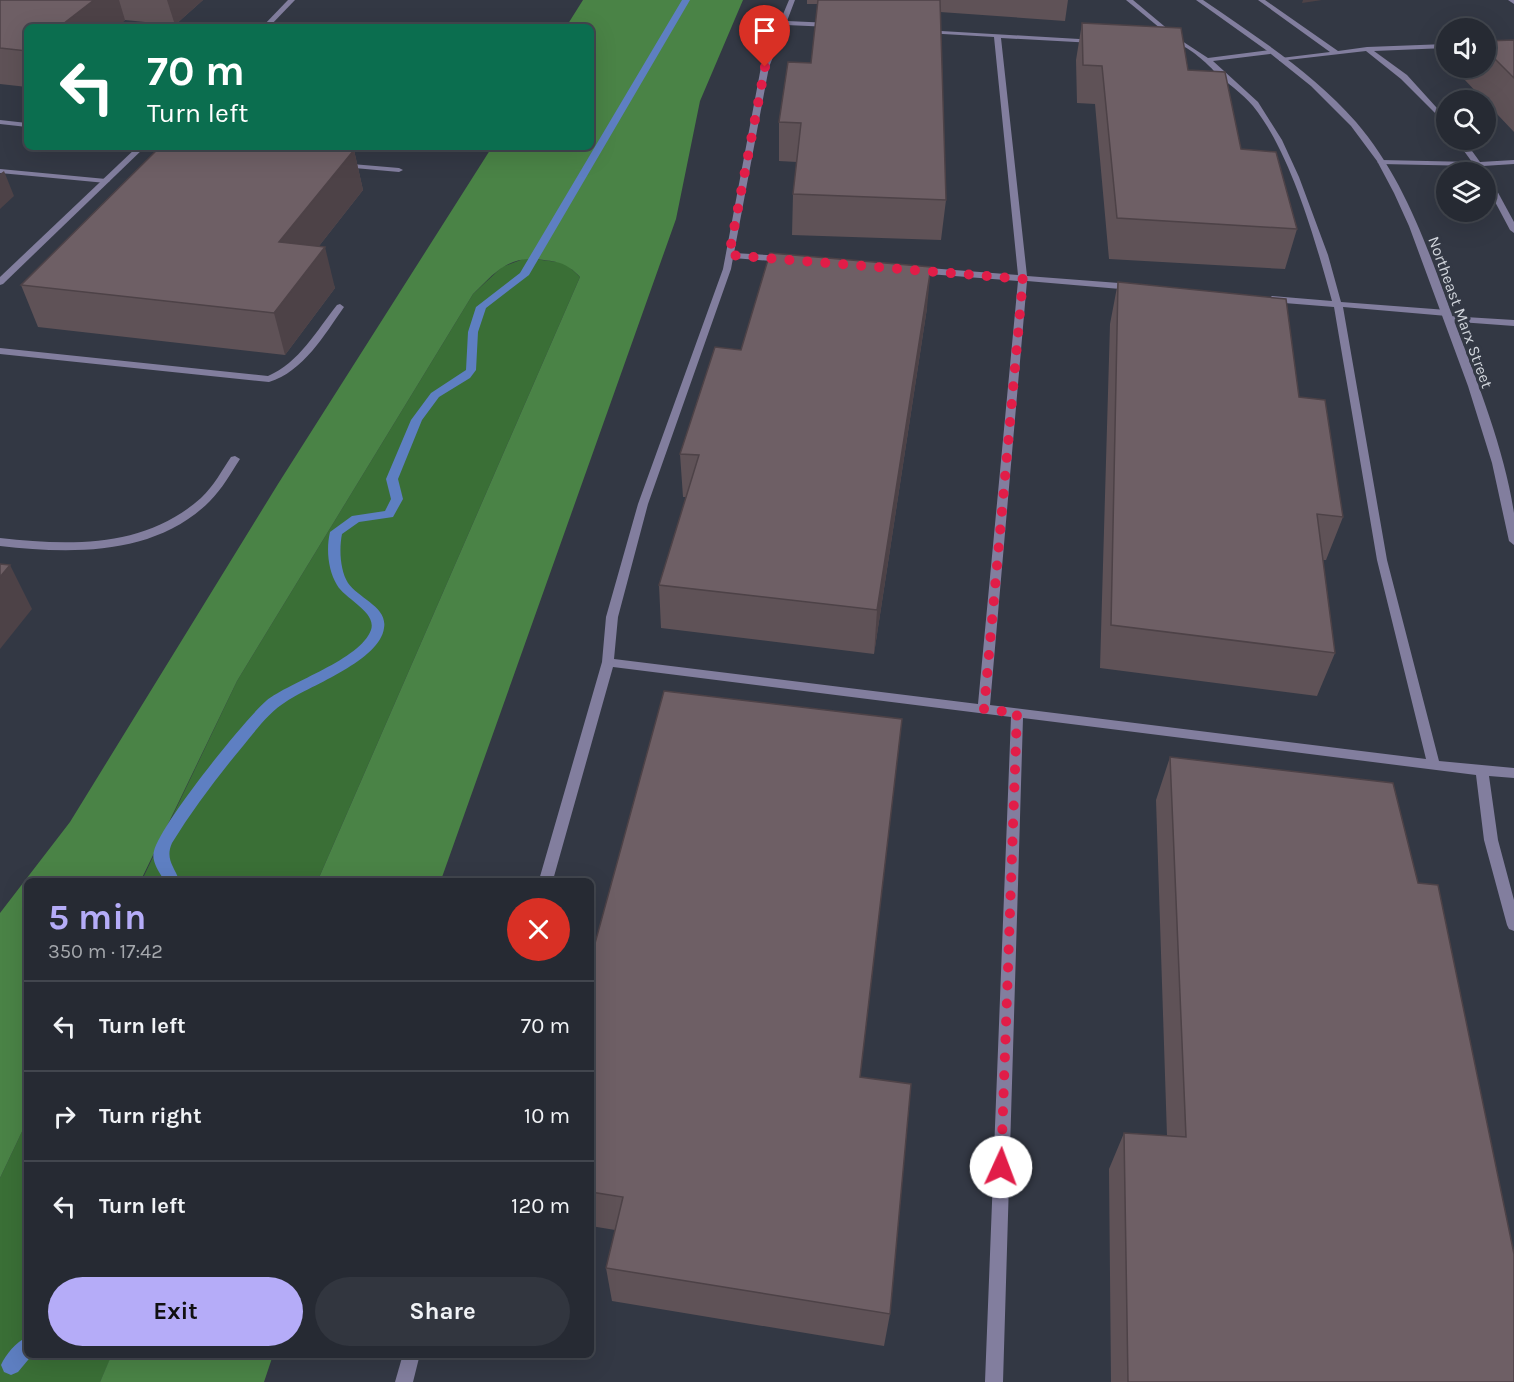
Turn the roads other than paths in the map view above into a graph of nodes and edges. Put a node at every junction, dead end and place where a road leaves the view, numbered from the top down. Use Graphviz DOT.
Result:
graph roads {
  1 [pos="292,0"];
  2 [pos="792,0"];
  3 [pos="1129,0"];
  4 [pos="1199,0"];
  5 [pos="1261,0"];
  6 [pos="783,23"];
  7 [pos="268,24"];
  8 [pos="836,25"];
  9 [pos="916,30"];
  10 [pos="997,35"];
  11 [pos="1110,42"];
  12 [pos="1180,42"];
  13 [pos="1155,43"];
  14 [pos="1436,46"];
  15 [pos="1366,49"];
  16 [pos="1270,52"];
  17 [pos="1337,53"];
  18 [pos="1207,60"];
  19 [pos="1281,60"];
  20 [pos="1436,111"];
  21 [pos="0,122"];
  22 [pos="24,125"];
  23 [pos="138,150"];
  24 [pos="1381,162"];
  25 [pos="1514,162"];
  26 [pos="329,163"];
  27 [pos="1436,163"];
  28 [pos="1496,163"];
  29 [pos="399,170"];
  30 [pos="0,171"];
  31 [pos="106,181"];
  32 [pos="1496,197"];
  33 [pos="1514,231"];
  34 [pos="729,255"];
  35 [pos="800,260"];
  36 [pos="906,269"];
  37 [pos="1023,279"];
  38 [pos="0,282"];
  39 [pos="1140,288"];
  40 [pos="1256,297"];
  41 [pos="1338,304"];
  42 [pos="340,307"];
  43 [pos="1448,316"];
  44 [pos="1514,323"];
  45 [pos="0,351"];
  46 [pos="235,459"];
  47 [pos="1510,502"];
  48 [pos="1514,541"];
  49 [pos="0,542"];
  50 [pos="608,662"];
  51 [pos="984,709"];
  52 [pos="1017,713"];
  53 [pos="1434,765"];
  54 [pos="1482,771"];
  55 [pos="1514,773"];
  56 [pos="547,878"];
  57 [pos="1514,925"];
  58 [pos="411,1358"];
  59 [pos="404,1382"];
  60 [pos="994,1382"];
  1 -- 7 [label="street"];
  2 -- 6 [label="street"];
  3 -- 12 [label="street"];
  4 -- 16 [label="street, Northeast Marx Street"];
  5 -- 17 [label="street"];
  6 -- 8 [label="street"];
  6 -- 34 [label="street"];
  9 -- 10 [label="street"];
  10 -- 11 [label="street"];
  10 -- 37 [label="street"];
  12 -- 13 [label="street"];
  12 -- 18 [label="street"];
  14 -- 15 [label="street"];
  15 -- 17 [label="street"];
  15 -- 20 [label="street"];
  16 -- 18 [label="street"];
  16 -- 19 [label="street, Northeast Marx Street"];
  17 -- 19 [label="street"];
  18 -- 41 [label="street"];
  19 -- 24 [label="street, Northeast Marx Street"];
  21 -- 22 [label="street"];
  23 -- 31 [label="street"];
  24 -- 27 [label="street"];
  24 -- 43 [label="street, Northeast Marx Street"];
  25 -- 28 [label="street"];
  26 -- 29 [label="street"];
  30 -- 31 [label="street"];
  31 -- 38 [label="street"];
  32 -- 33 [label="street"];
  34 -- 35 [label="street"];
  34 -- 50 [label="street"];
  36 -- 37 [label="street"];
  37 -- 39 [label="street"];
  37 -- 51 [label="street"];
  40 -- 41 [label="street"];
  41 -- 43 [label="street"];
  41 -- 53 [label="street"];
  42 -- 45 [label="street"];
  43 -- 44 [label="street"];
  43 -- 47 [label="street, Northeast Marx Street"];
  46 -- 49 [label="street"];
  47 -- 48 [label="street, Northeast Marx Street"];
  50 -- 51 [label="street"];
  50 -- 56 [label="street"];
  51 -- 52 [label="street"];
  52 -- 53 [label="street"];
  52 -- 60 [label="street"];
  53 -- 54 [label="street"];
  54 -- 55 [label="street"];
  54 -- 57 [label="street"];
  58 -- 59 [label="street"];
}
